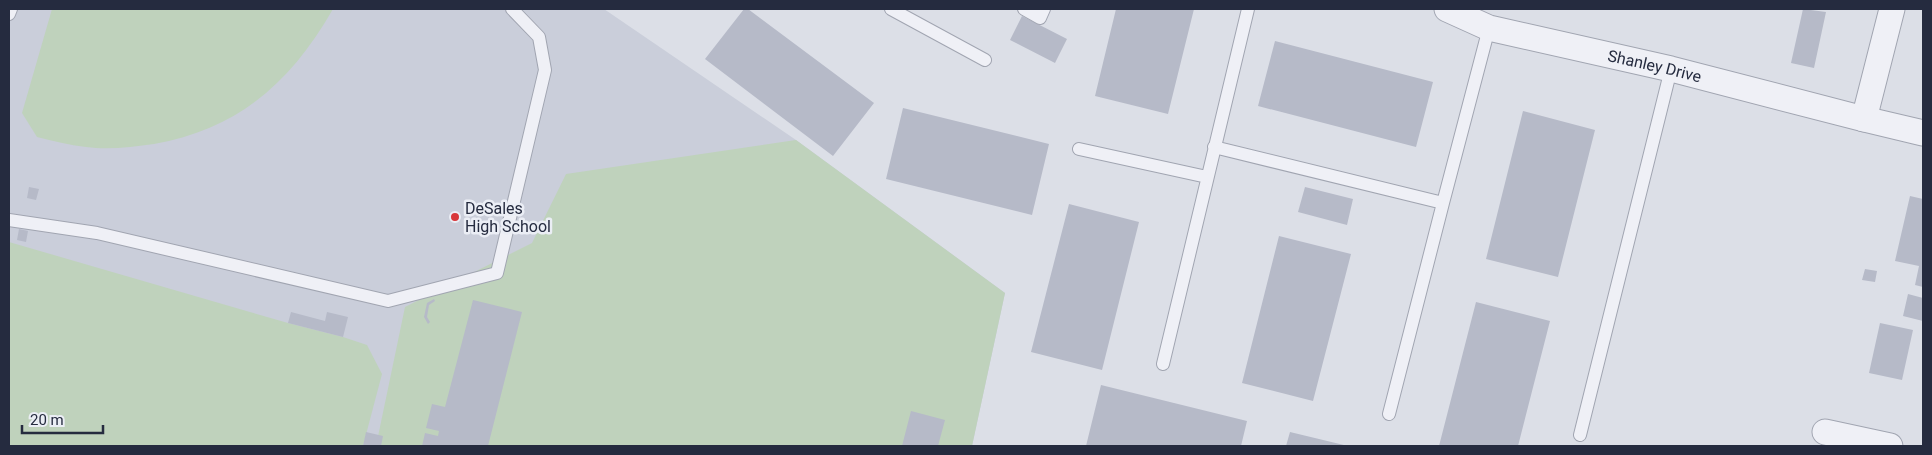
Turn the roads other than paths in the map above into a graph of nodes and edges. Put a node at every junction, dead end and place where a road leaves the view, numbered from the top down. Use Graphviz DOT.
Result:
graph roads {
  1 [pos="11,9"];
  2 [pos="512,9"];
  3 [pos="891,9"];
  4 [pos="1024,9"];
  5 [pos="1044,9"];
  6 [pos="1248,9"];
  7 [pos="1447,9"];
  8 [pos="1892,9"];
  9 [pos="9,14"];
  10 [pos="1489,28"];
  11 [pos="985,60"];
  12 [pos="1671,69"];
  13 [pos="1864,119"];
  14 [pos="1923,133"];
  15 [pos="1214,147"];
  16 [pos="1079,149"];
  17 [pos="1207,177"];
  18 [pos="1443,203"];
  19 [pos="9,220"];
  20 [pos="1162,364"];
  21 [pos="1389,414"];
  22 [pos="1825,432"];
  23 [pos="1580,434"];
  24 [pos="1890,446"];
  1 -- 9 [label="lane"];
  2 -- 19 [label="lane"];
  3 -- 11 [label="lane"];
  4 -- 5 [label="lane"];
  6 -- 15 [label="lane"];
  7 -- 10 [label="street, Shanley Drive"];
  8 -- 13 [label="street"];
  10 -- 12 [label="street, Shanley Drive"];
  10 -- 18 [label="lane"];
  12 -- 13 [label="street, Shanley Drive"];
  12 -- 23 [label="lane"];
  13 -- 14 [label="street, Shanley Drive"];
  15 -- 17 [label="lane"];
  15 -- 18 [label="lane"];
  16 -- 17 [label="lane"];
  17 -- 20 [label="lane"];
  18 -- 21 [label="lane"];
  22 -- 24 [label="street"];
}
